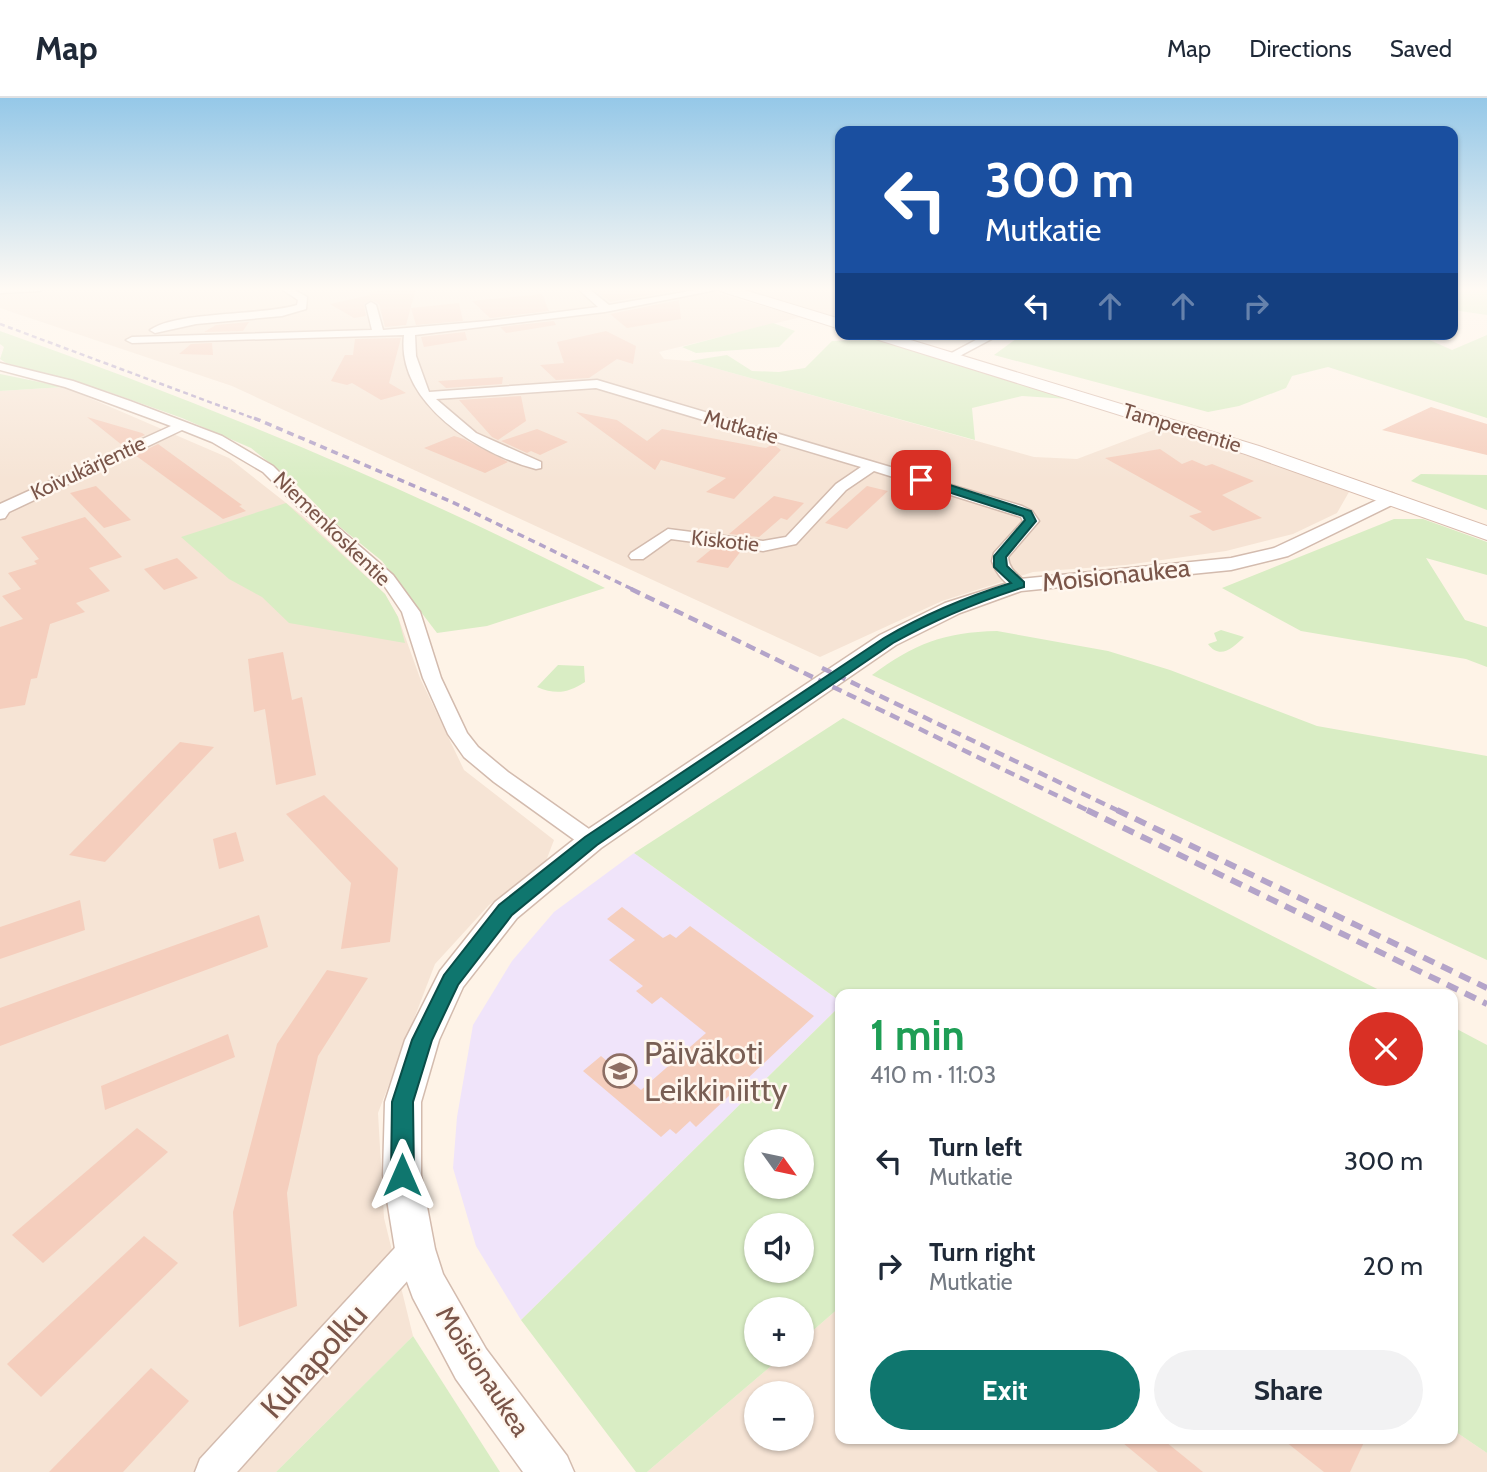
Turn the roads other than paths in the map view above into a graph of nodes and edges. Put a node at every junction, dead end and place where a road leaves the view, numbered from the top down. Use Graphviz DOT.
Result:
graph roads {
  1 [pos="411,352"];
  2 [pos="934,352"];
  3 [pos="960,352"];
  4 [pos="950,357"];
  5 [pos="0,366"];
  6 [pos="425,396"];
  7 [pos="181,426"];
  8 [pos="536,465"];
  9 [pos="873,465"];
  10 [pos="1392,498"];
  11 [pos="0,515"];
  12 [pos="1487,533"];
  13 [pos="638,556"];
  14 [pos="1020,584"];
  15 [pos="591,841"];
  16 [pos="415,1249"];
  17 [pos="212,1472"];
  18 [pos="551,1472"];
  1 -- 6 [label="street"];
  2 -- 4 [label="main road, Tampereentie"];
  3 -- 4 [label="street"];
  4 -- 10 [label="main road, Tampereentie"];
  5 -- 7 [label="street, Niemenkoskentie"];
  6 -- 8 [label="street"];
  6 -- 9 [label="street, Mutkatie"];
  7 -- 11 [label="street, Koivukärjentie"];
  7 -- 15 [label="street, Niemenkoskentie"];
  9 -- 13 [label="street, Kiskotie"];
  9 -- 14 [label="street, Mutkatie"];
  10 -- 12 [label="main road, Tampereentie"];
  10 -- 14 [label="street, Moisionaukea"];
  14 -- 15 [label="street, Moisionaukea"];
  15 -- 16 [label="street, Moisionaukea"];
  16 -- 17 [label="street, Kuhapolku"];
  16 -- 18 [label="street, Moisionaukea"];
}
